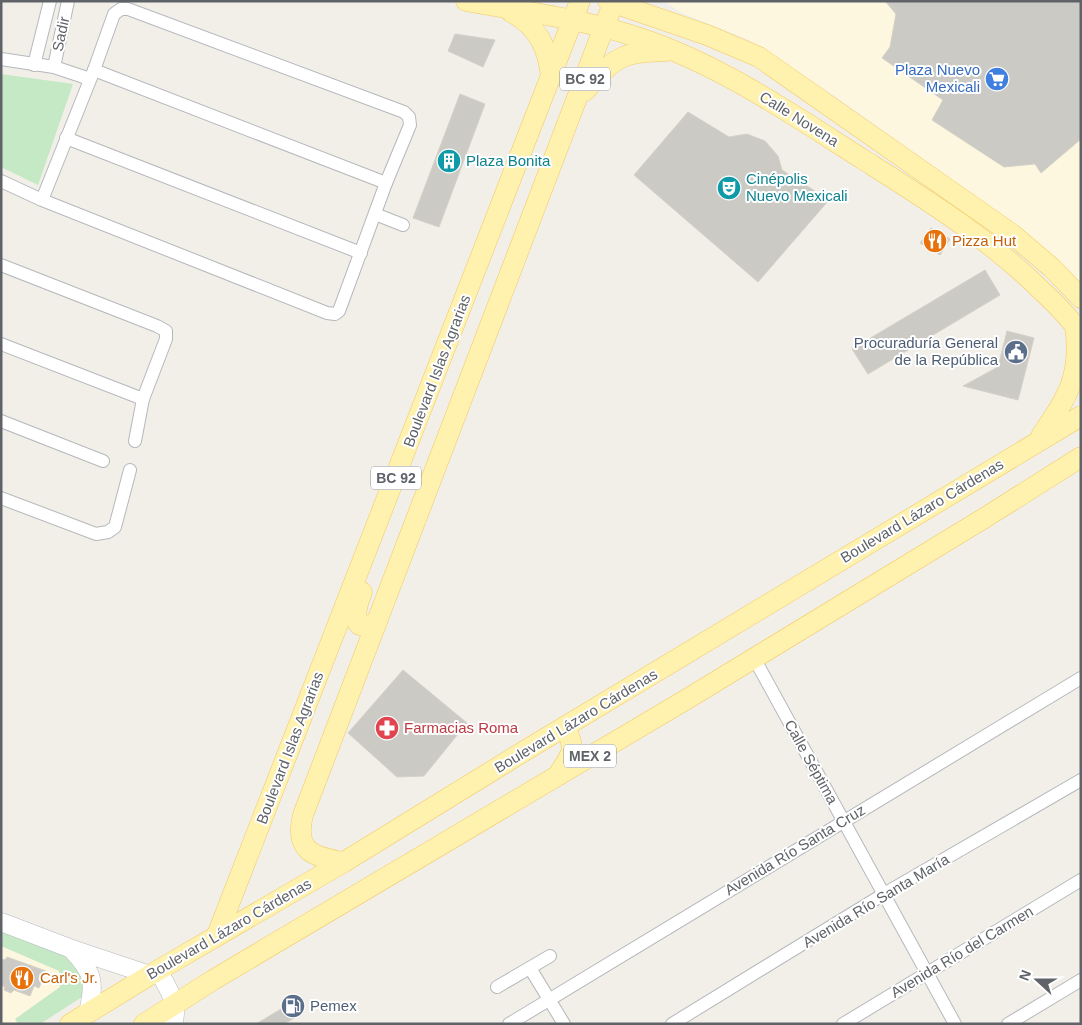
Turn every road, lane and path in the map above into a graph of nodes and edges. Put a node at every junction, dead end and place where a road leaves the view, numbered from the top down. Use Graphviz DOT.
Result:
graph roads {
  1 [pos="50,1"];
  2 [pos="68,1"];
  3 [pos="466,1"];
  4 [pos="580,1"];
  5 [pos="658,1"];
  6 [pos="612,2"];
  7 [pos="503,8"];
  8 [pos="574,20"];
  9 [pos="605,27"];
  10 [pos="690,29"];
  11 [pos="674,50"];
  12 [pos="1,59"];
  13 [pos="34,65"];
  14 [pos="54,67"];
  15 [pos="92,74"];
  16 [pos="551,80"];
  17 [pos="770,99"];
  18 [pos="577,100"];
  19 [pos="850,120"];
  20 [pos="66,138"];
  21 [pos="1,181"];
  22 [pos="386,183"];
  23 [pos="42,200"];
  24 [pos="941,209"];
  25 [pos="375,214"];
  26 [pos="403,225"];
  27 [pos="494,226"];
  28 [pos="1012,234"];
  29 [pos="361,253"];
  30 [pos="1,265"];
  31 [pos="1081,298"];
  32 [pos="499,302"];
  33 [pos="1078,330"];
  34 [pos="1,344"];
  35 [pos="143,399"];
  36 [pos="1081,416"];
  37 [pos="1,421"];
  38 [pos="135,441"];
  39 [pos="1038,441"];
  40 [pos="1081,457"];
  41 [pos="103,461"];
  42 [pos="130,470"];
  43 [pos="1,498"];
  44 [pos="376,527"];
  45 [pos="377,622"];
  46 [pos="754,658"];
  47 [pos="1081,678"];
  48 [pos="564,727"];
  49 [pos="557,776"];
  50 [pos="1081,780"];
  51 [pos="844,820"];
  52 [pos="344,862"];
  53 [pos="1081,880"];
  54 [pos="884,894"];
  55 [pos="1,922"];
  56 [pos="218,936"];
  57 [pos="72,949"];
  58 [pos="550,956"];
  59 [pos="530,968"];
  60 [pos="154,972"];
  61 [pos="928,973"];
  62 [pos="1081,980"];
  63 [pos="497,987"];
  64 [pos="549,999"];
  65 [pos="88,1013"];
  66 [pos="178,1017"];
  67 [pos="70,1024"];
  68 [pos="144,1024"];
  69 [pos="509,1024"];
  70 [pos="564,1024"];
  71 [pos="672,1024"];
  72 [pos="843,1024"];
  73 [pos="955,1024"];
  74 [pos="1008,1024"];
  1 -- 13 [label="street, Sadir"];
  2 -- 14 [label="street, Sadir"];
  3 -- 7 [label="main road, Calle Novena"];
  4 -- 8 [label="main road, Boulevard Islas Agrarias / BC 92"];
  5 -- 10 [label="main road"];
  6 -- 9 [label="main road, BC 92"];
  6 -- 10 [label="main road, Calle Novena"];
  7 -- 8 [label="main road, Calle Novena"];
  7 -- 16 [label="main road"];
  8 -- 9 [label="main road, Calle Novena"];
  8 -- 16 [label="main road, Boulevard Islas Agrarias / BC 92"];
  9 -- 11 [label="main road, Calle Novena"];
  9 -- 18 [label="main road, BC 92"];
  10 -- 19 [label="main road, Calle Novena"];
  11 -- 17 [label="main road, Calle Novena"];
  11 -- 18 [label="main road"];
  12 -- 13 [label="street"];
  13 -- 14 [label="street"];
  14 -- 15 [label="street"];
  15 -- 20 [label="street"];
  15 -- 22 [label="street"];
  15 -- 22 [label="street"];
  16 -- 27 [label="main road, Boulevard Islas Agrarias / BC 92"];
  17 -- 19 [label="main road"];
  17 -- 24 [label="main road, Calle Novena"];
  18 -- 32 [label="main road, BC 92"];
  19 -- 28 [label="main road, Calle Novena"];
  20 -- 23 [label="street"];
  20 -- 29 [label="street"];
  21 -- 23 [label="street"];
  22 -- 25 [label="street"];
  23 -- 29 [label="street"];
  24 -- 28 [label="main road"];
  24 -- 33 [label="main road, Calle Novena"];
  25 -- 26 [label="street"];
  25 -- 29 [label="street"];
  27 -- 32 [label="main road"];
  27 -- 44 [label="main road, Boulevard Islas Agrarias / BC 92"];
  28 -- 31 [label="main road, Calle Novena"];
  30 -- 35 [label="street"];
  32 -- 45 [label="main road, BC 92"];
  33 -- 39 [label="main road"];
  34 -- 35 [label="street"];
  35 -- 38 [label="street"];
  36 -- 39 [label="main road, Boulevard Lázaro Cárdenas / MEX 2"];
  37 -- 41 [label="street"];
  39 -- 48 [label="main road, Boulevard Lázaro Cárdenas / MEX 2"];
  40 -- 46 [label="main road, MEX 2"];
  42 -- 43 [label="street"];
  44 -- 45 [label="main road"];
  44 -- 56 [label="main road, Boulevard Islas Agrarias / BC 92"];
  45 -- 52 [label="main road, BC 92"];
  46 -- 49 [label="main road, MEX 2"];
  46 -- 51 [label="street, Calle Séptima"];
  47 -- 51 [label="street, Avenida Río Santa Cruz"];
  48 -- 49 [label="main road"];
  48 -- 52 [label="main road, Boulevard Lázaro Cárdenas / MEX 2"];
  49 -- 66 [label="main road, MEX 2"];
  50 -- 54 [label="street, Avenida Río Santa María"];
  51 -- 54 [label="street, Calle Séptima"];
  51 -- 64 [label="street, Avenida Río Santa Cruz"];
  52 -- 56 [label="main road, Boulevard Lázaro Cárdenas / MEX 2"];
  53 -- 61 [label="street, Avenida Río del Carmen"];
  54 -- 61 [label="street, Calle Séptima"];
  54 -- 71 [label="street, Avenida Río Santa María"];
  55 -- 57 [label="street"];
  56 -- 60 [label="main road, Boulevard Lázaro Cárdenas / MEX 2"];
  57 -- 60 [label="street"];
  57 -- 65 [label="street"];
  58 -- 59 [label="street"];
  59 -- 63 [label="street"];
  59 -- 64 [label="street"];
  60 -- 65 [label="main road, Boulevard Lázaro Cárdenas / MEX 2"];
  60 -- 66 [label="street"];
  61 -- 72 [label="street, Avenida Río del Carmen"];
  61 -- 73 [label="street, Calle Séptima"];
  62 -- 74 [label="street"];
  64 -- 69 [label="street, Avenida Río Santa Cruz"];
  64 -- 70 [label="street"];
  65 -- 67 [label="main road, Boulevard Lázaro Cárdenas / MEX 2"];
  66 -- 68 [label="main road, MEX 2"];
}
